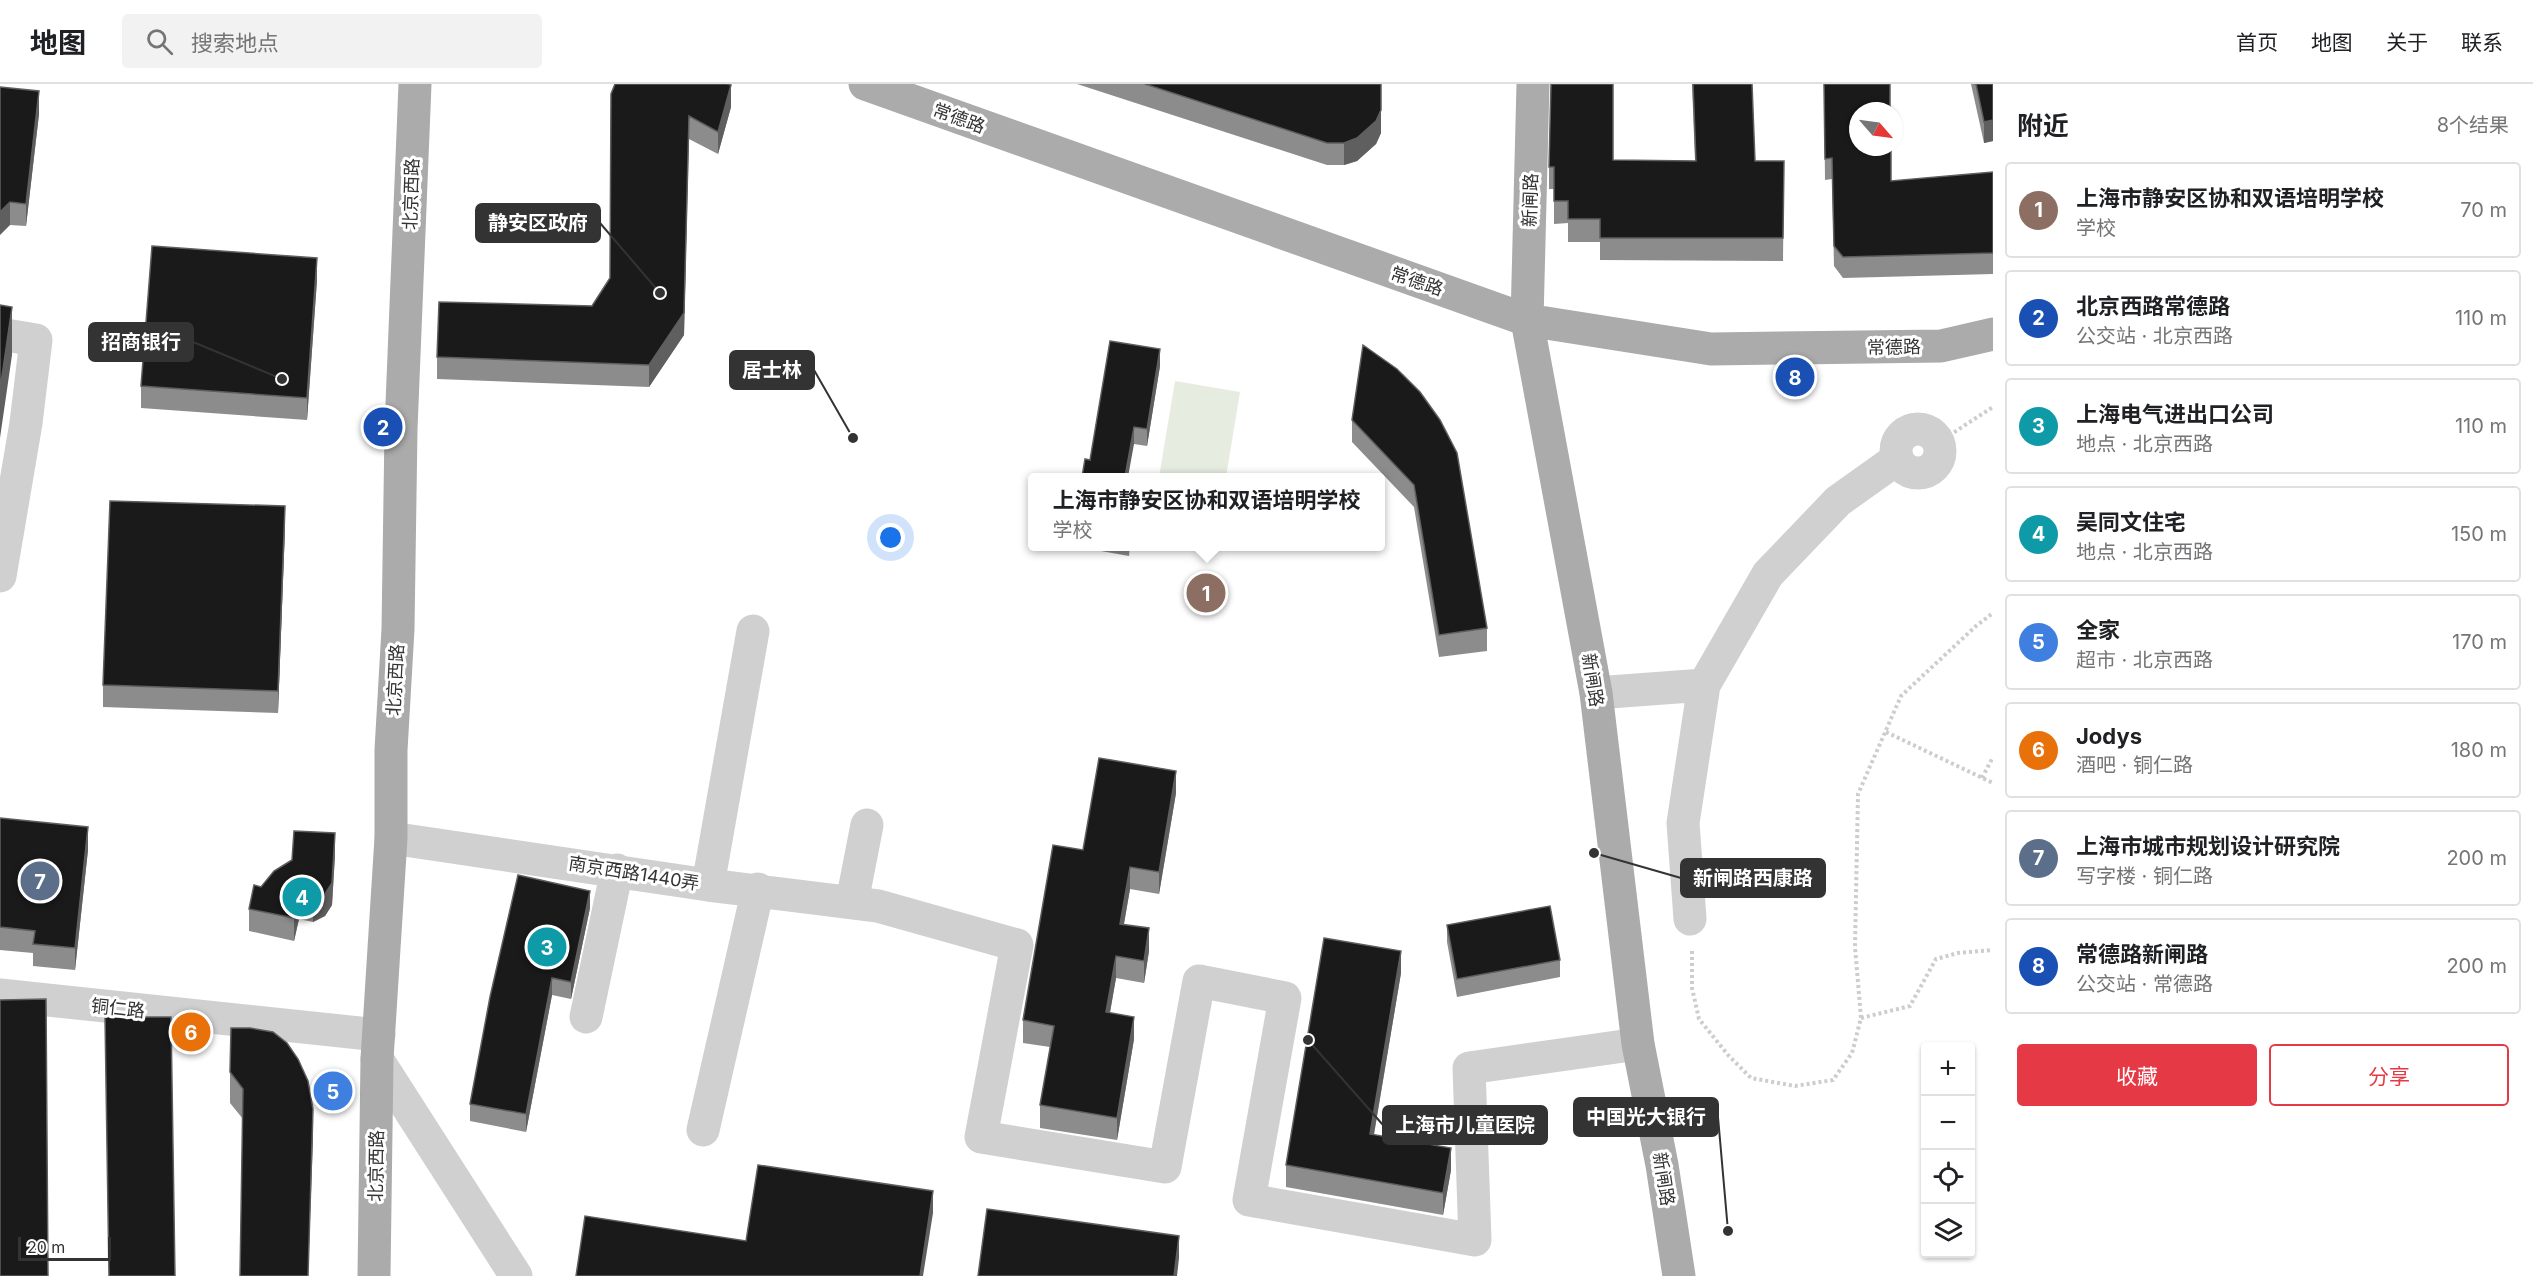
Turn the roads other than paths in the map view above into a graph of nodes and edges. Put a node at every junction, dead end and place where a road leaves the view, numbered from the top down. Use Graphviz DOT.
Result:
graph roads {
  1 [pos="415,84"];
  2 [pos="865,84"];
  3 [pos="1533,84"];
  4 [pos="1527,320"];
  5 [pos="0,334"];
  6 [pos="1993,334"];
  7 [pos="1939,442"];
  8 [pos="0,576"];
  9 [pos="753,631"];
  10 [pos="1704,685"];
  11 [pos="1596,693"];
  12 [pos="867,825"];
  13 [pos="391,838"];
  14 [pos="617,870"];
  15 [pos="708,885"];
  16 [pos="759,890"];
  17 [pos="865,904"];
  18 [pos="1690,919"];
  19 [pos="0,995"];
  20 [pos="586,1017"];
  21 [pos="1638,1044"];
  22 [pos="378,1047"];
  23 [pos="703,1130"];
  24 [pos="374,1276"];
  25 [pos="516,1276"];
  26 [pos="1678,1276"];
  1 -- 13 [label="main road, 北京西路"];
  2 -- 4 [label="main road, 常德路"];
  3 -- 4 [label="main road, 新闸路"];
  4 -- 6 [label="main road, 常德路"];
  4 -- 11 [label="main road, 新闸路"];
  5 -- 8 [label="street"];
  7 -- 10 [label="street"];
  9 -- 15 [label="street"];
  10 -- 11 [label="street"];
  10 -- 18 [label="street"];
  11 -- 21 [label="main road, 新闸路"];
  12 -- 17 [label="street"];
  13 -- 14 [label="street, 南京西路1440弄"];
  13 -- 22 [label="main road, 北京西路"];
  14 -- 15 [label="street, 南京西路1440弄"];
  14 -- 20 [label="street"];
  15 -- 16 [label="street, 南京西路1440弄"];
  16 -- 17 [label="street, 南京西路1440弄"];
  16 -- 23 [label="street"];
  17 -- 21 [label="street, 南京西路1440弄"];
  19 -- 22 [label="street, 铜仁路"];
  21 -- 26 [label="main road, 新闸路"];
  22 -- 24 [label="main road, 北京西路"];
  22 -- 25 [label="street"];
}
